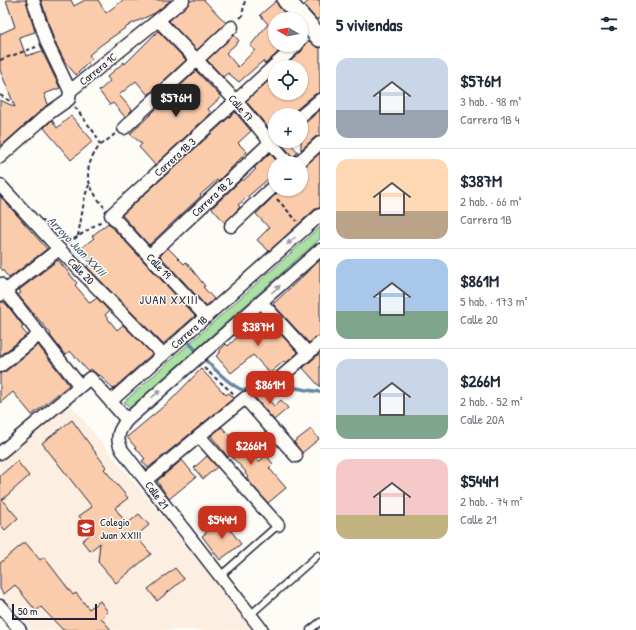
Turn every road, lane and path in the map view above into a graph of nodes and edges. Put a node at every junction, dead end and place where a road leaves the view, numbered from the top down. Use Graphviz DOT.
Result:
graph roads {
  1 [pos="33,0"];
  2 [pos="183,0"];
  3 [pos="244,0"];
  4 [pos="291,2"];
  5 [pos="159,21"];
  6 [pos="232,27"];
  7 [pos="311,37"];
  8 [pos="47,43"];
  9 [pos="290,52"];
  10 [pos="0,60"];
  11 [pos="197,61"];
  12 [pos="70,94"];
  13 [pos="0,95"];
  14 [pos="320,100"];
  15 [pos="237,102"];
  16 [pos="13,103"];
  17 [pos="308,110"];
  18 [pos="124,128"];
  19 [pos="268,135"];
  20 [pos="320,143"];
  21 [pos="100,145"];
  22 [pos="268,145"];
  23 [pos="306,156"];
  24 [pos="0,157"];
  25 [pos="0,185"];
  26 [pos="89,185"];
  27 [pos="268,192"];
  28 [pos="278,196"];
  29 [pos="111,215"];
  30 [pos="320,215"];
  31 [pos="231,226"];
  32 [pos="304,229"];
  33 [pos="78,236"];
  34 [pos="62,247"];
  35 [pos="320,250"];
  36 [pos="149,256"];
  37 [pos="2,290"];
  38 [pos="261,302"];
  39 [pos="206,317"];
  40 [pos="40,334"];
  41 [pos="320,343"];
  42 [pos="308,353"];
  43 [pos="163,355"];
  44 [pos="199,356"];
  45 [pos="0,366"];
  46 [pos="281,377"];
  47 [pos="85,382"];
  48 [pos="244,400"];
  49 [pos="111,401"];
  50 [pos="127,420"];
  51 [pos="200,437"];
  52 [pos="0,453"];
  53 [pos="296,456"];
  54 [pos="146,480"];
  55 [pos="278,525"];
  56 [pos="318,555"];
  57 [pos="219,577"];
  58 [pos="0,606"];
  59 [pos="250,615"];
  60 [pos="320,622"];
  61 [pos="20,630"];
  62 [pos="262,630"];
  63 [pos="310,630"];
  1 -- 8 [label="street"];
  2 -- 5 [label="street, Carrera 1C"];
  3 -- 6 [label="path"];
  4 -- 7 [label="street"];
  5 -- 11 [label="street, Calle 17"];
  5 -- 12 [label="street, Carrera 1C"];
  6 -- 11 [label="street"];
  8 -- 10 [label="path"];
  8 -- 12 [label="street"];
  9 -- 15 [label="street, Carrera 1B 3"];
  11 -- 15 [label="street, Calle 17"];
  11 -- 18 [label="street"];
  12 -- 21 [label="path"];
  12 -- 24 [label="street, Carrera 1C"];
  13 -- 16 [label="path"];
  14 -- 17 [label="street"];
  15 -- 19 [label="street, Calle 17"];
  15 -- 29 [label="street, Carrera 1B 3"];
  18 -- 21 [label="path"];
  20 -- 23 [label="street"];
  21 -- 26 [label="path"];
  22 -- 36 [label="street, Carrera 1B 2"];
  25 -- 34 [label="street, Calle 20"];
  26 -- 29 [label="path"];
  26 -- 33 [label="path"];
  27 -- 31 [label="street"];
  28 -- 32 [label="path"];
  29 -- 33 [label="path"];
  29 -- 36 [label="street, Calle 19"];
  30 -- 32 [label="street, Carrera 1B"];
  32 -- 39 [label="street, Carrera 1B, one-way"];
  33 -- 34 [label="path"];
  34 -- 37 [label="street"];
  34 -- 43 [label="street, Calle 20"];
  38 -- 35 [label="street, one-way"];
  36 -- 39 [label="street, Calle 19"];
  37 -- 40 [label="street"];
  38 -- 42 [label="street"];
  38 -- 44 [label="street"];
  39 -- 43 [label="street, Carrera 1B"];
  40 -- 45 [label="street"];
  40 -- 47 [label="street"];
  41 -- 42 [label="street"];
  42 -- 46 [label="street"];
  43 -- 49 [label="street, Carrera 1B"];
  44 -- 48 [label="path"];
  50 -- 44 [label="street, one-way"];
  47 -- 49 [label="street"];
  47 -- 52 [label="street"];
  48 -- 51 [label="street"];
  48 -- 53 [label="street"];
  49 -- 50 [label="street"];
  50 -- 54 [label="street, Calle 21"];
  51 -- 54 [label="street"];
  51 -- 55 [label="street"];
  54 -- 57 [label="street, Calle 21"];
  55 -- 57 [label="lane"];
  56 -- 59 [label="lane"];
  57 -- 59 [label="street, Calle 21"];
  58 -- 61 [label="street"];
  59 -- 62 [label="street, Calle 21"];
  60 -- 63 [label="lane"];
}
